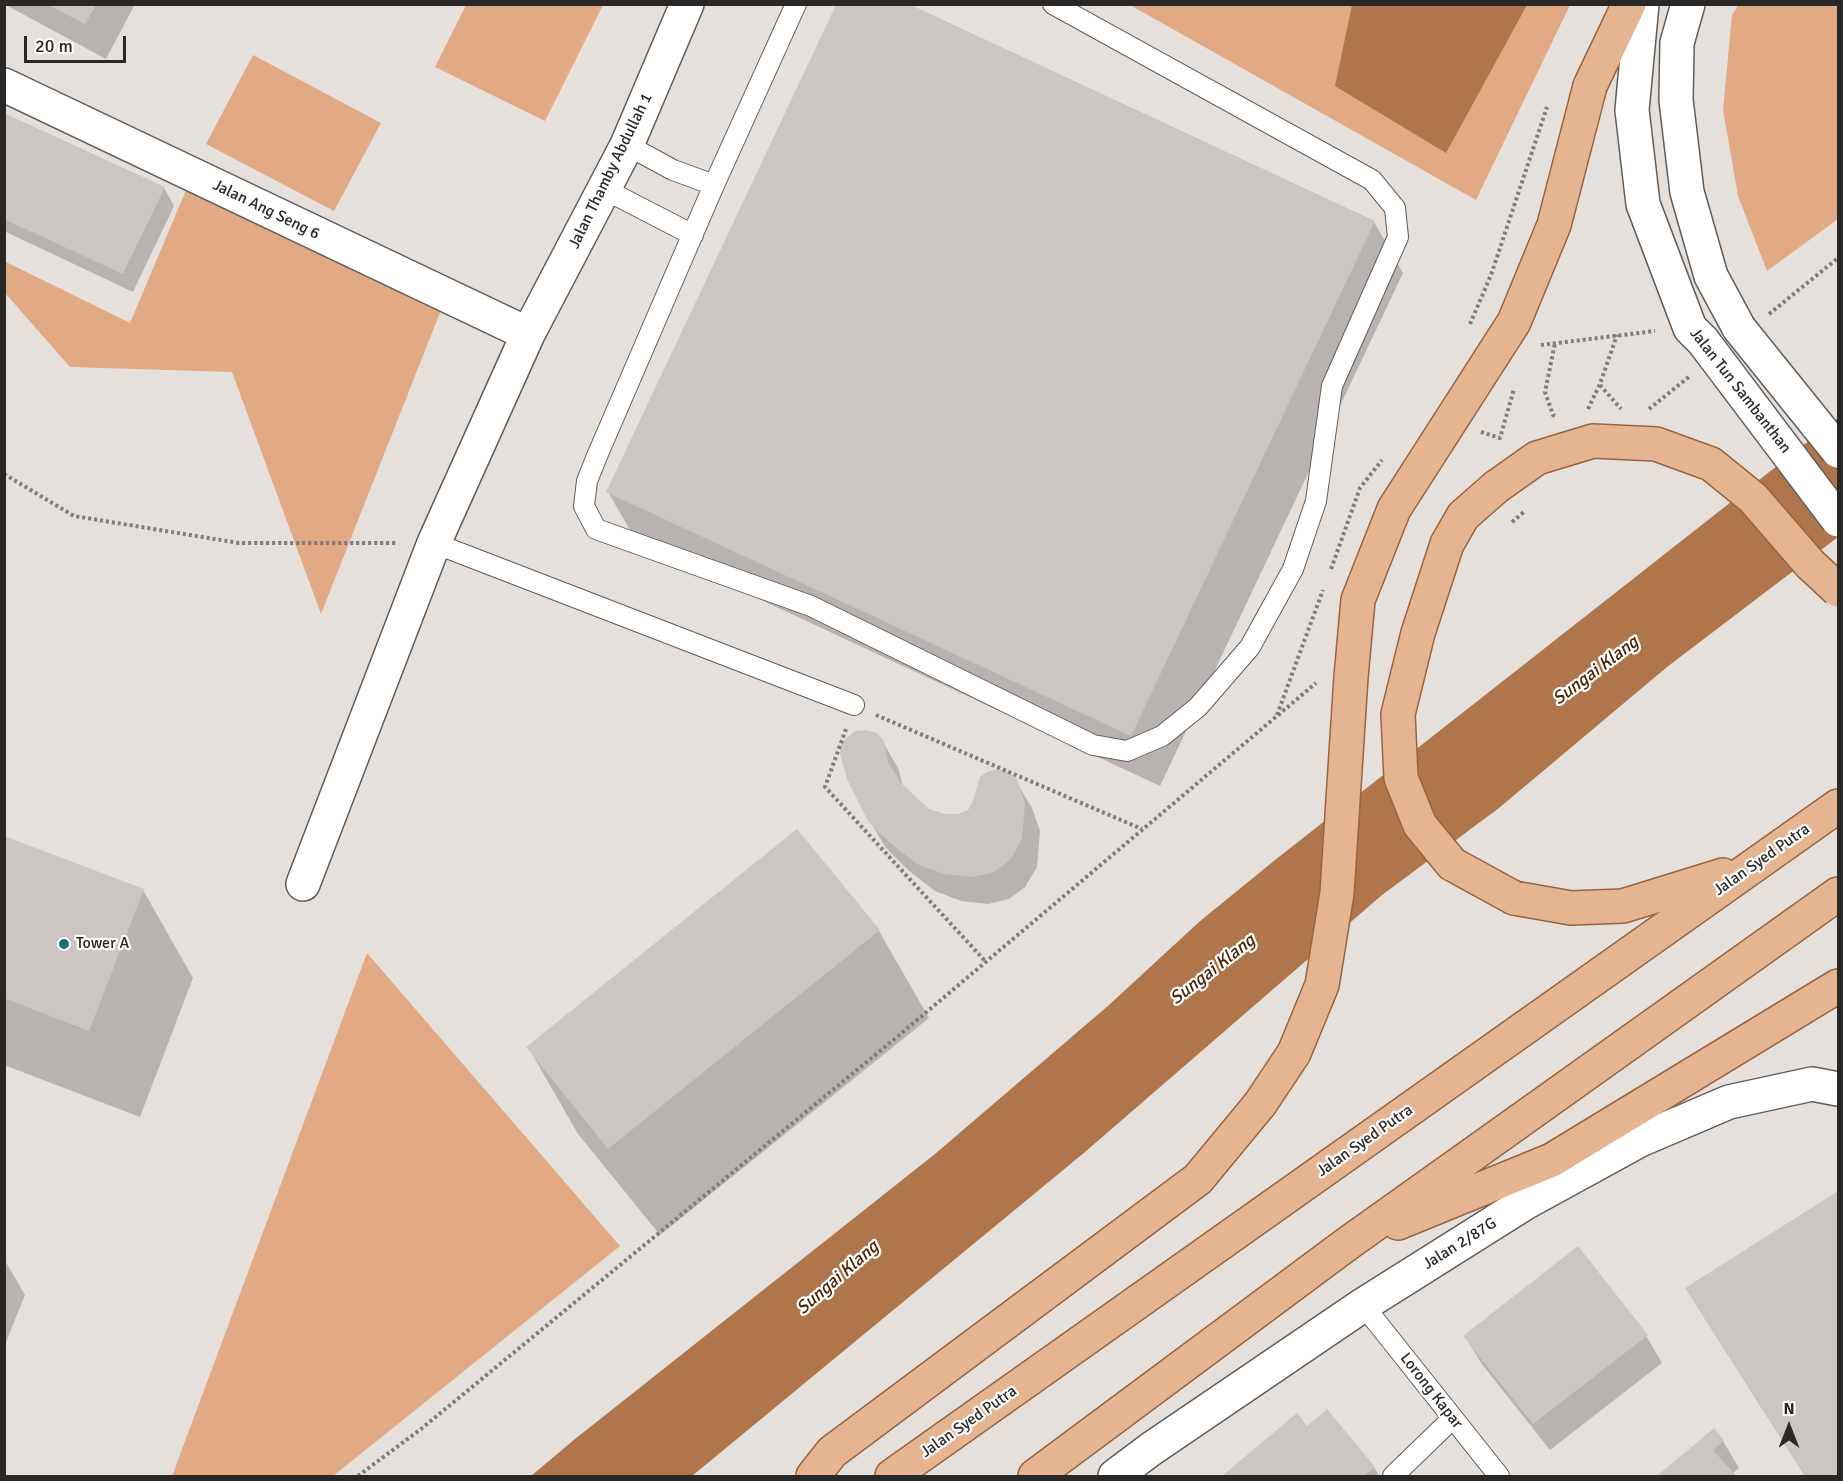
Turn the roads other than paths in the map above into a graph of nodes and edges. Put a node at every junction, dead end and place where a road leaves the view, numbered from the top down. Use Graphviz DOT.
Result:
graph roads {
  1 [pos="687,4"];
  2 [pos="796,4"];
  3 [pos="1053,4"];
  4 [pos="1629,4"];
  5 [pos="1642,4"];
  6 [pos="1688,4"];
  7 [pos="4,85"];
  8 [pos="627,145"];
  9 [pos="714,185"];
  10 [pos="604,189"];
  11 [pos="693,235"];
  12 [pos="528,334"];
  13 [pos="1839,451"];
  14 [pos="1839,520"];
  15 [pos="434,543"];
  16 [pos="1839,590"];
  17 [pos="854,705"];
  18 [pos="1839,806"];
  19 [pos="1752,866"];
  20 [pos="303,884"];
  21 [pos="1839,894"];
  22 [pos="1839,918"];
  23 [pos="1839,986"];
  24 [pos="1599,1065"];
  25 [pos="1839,1089"];
  26 [pos="1347,1244"];
  27 [pos="1363,1305"];
  28 [pos="1453,1419"];
  29 [pos="813,1476"];
  30 [pos="892,1476"];
  31 [pos="1035,1476"];
  32 [pos="1115,1476"];
  33 [pos="1393,1476"];
  34 [pos="1499,1476"];
  1 -- 8 [label="street, Jalan Thamby Abdullah 1"];
  2 -- 9 [label="lane"];
  3 -- 11 [label="lane"];
  4 -- 29 [label="main road, bridge"];
  5 -- 14 [label="street, Jalan Tun Sambanthan, bridge"];
  6 -- 13 [label="street, bridge"];
  7 -- 12 [label="street, Jalan Ang Seng 6"];
  8 -- 9 [label="lane"];
  8 -- 10 [label="street, Jalan Thamby Abdullah 1"];
  9 -- 11 [label="lane"];
  10 -- 11 [label="lane"];
  10 -- 12 [label="street, Jalan Thamby Abdullah 1"];
  12 -- 15 [label="street, Jalan Thamby Abdullah 1"];
  15 -- 17 [label="lane"];
  15 -- 20 [label="street, Jalan Thamby Abdullah 1"];
  16 -- 19 [label="main road, bridge"];
  18 -- 19 [label="main road, Jalan Syed Putra"];
  19 -- 30 [label="main road, Jalan Syed Putra"];
  21 -- 24 [label="main road"];
  22 -- 24 [label="main road"];
  23 -- 26 [label="main road"];
  24 -- 26 [label="main road"];
  25 -- 27 [label="street, Jalan 2/87G"];
  26 -- 31 [label="main road"];
  27 -- 28 [label="lane, Lorong Kapar"];
  27 -- 32 [label="street, Jalan 2/87G"];
  28 -- 33 [label="lane"];
  28 -- 34 [label="lane, Lorong Kapar"];
}
